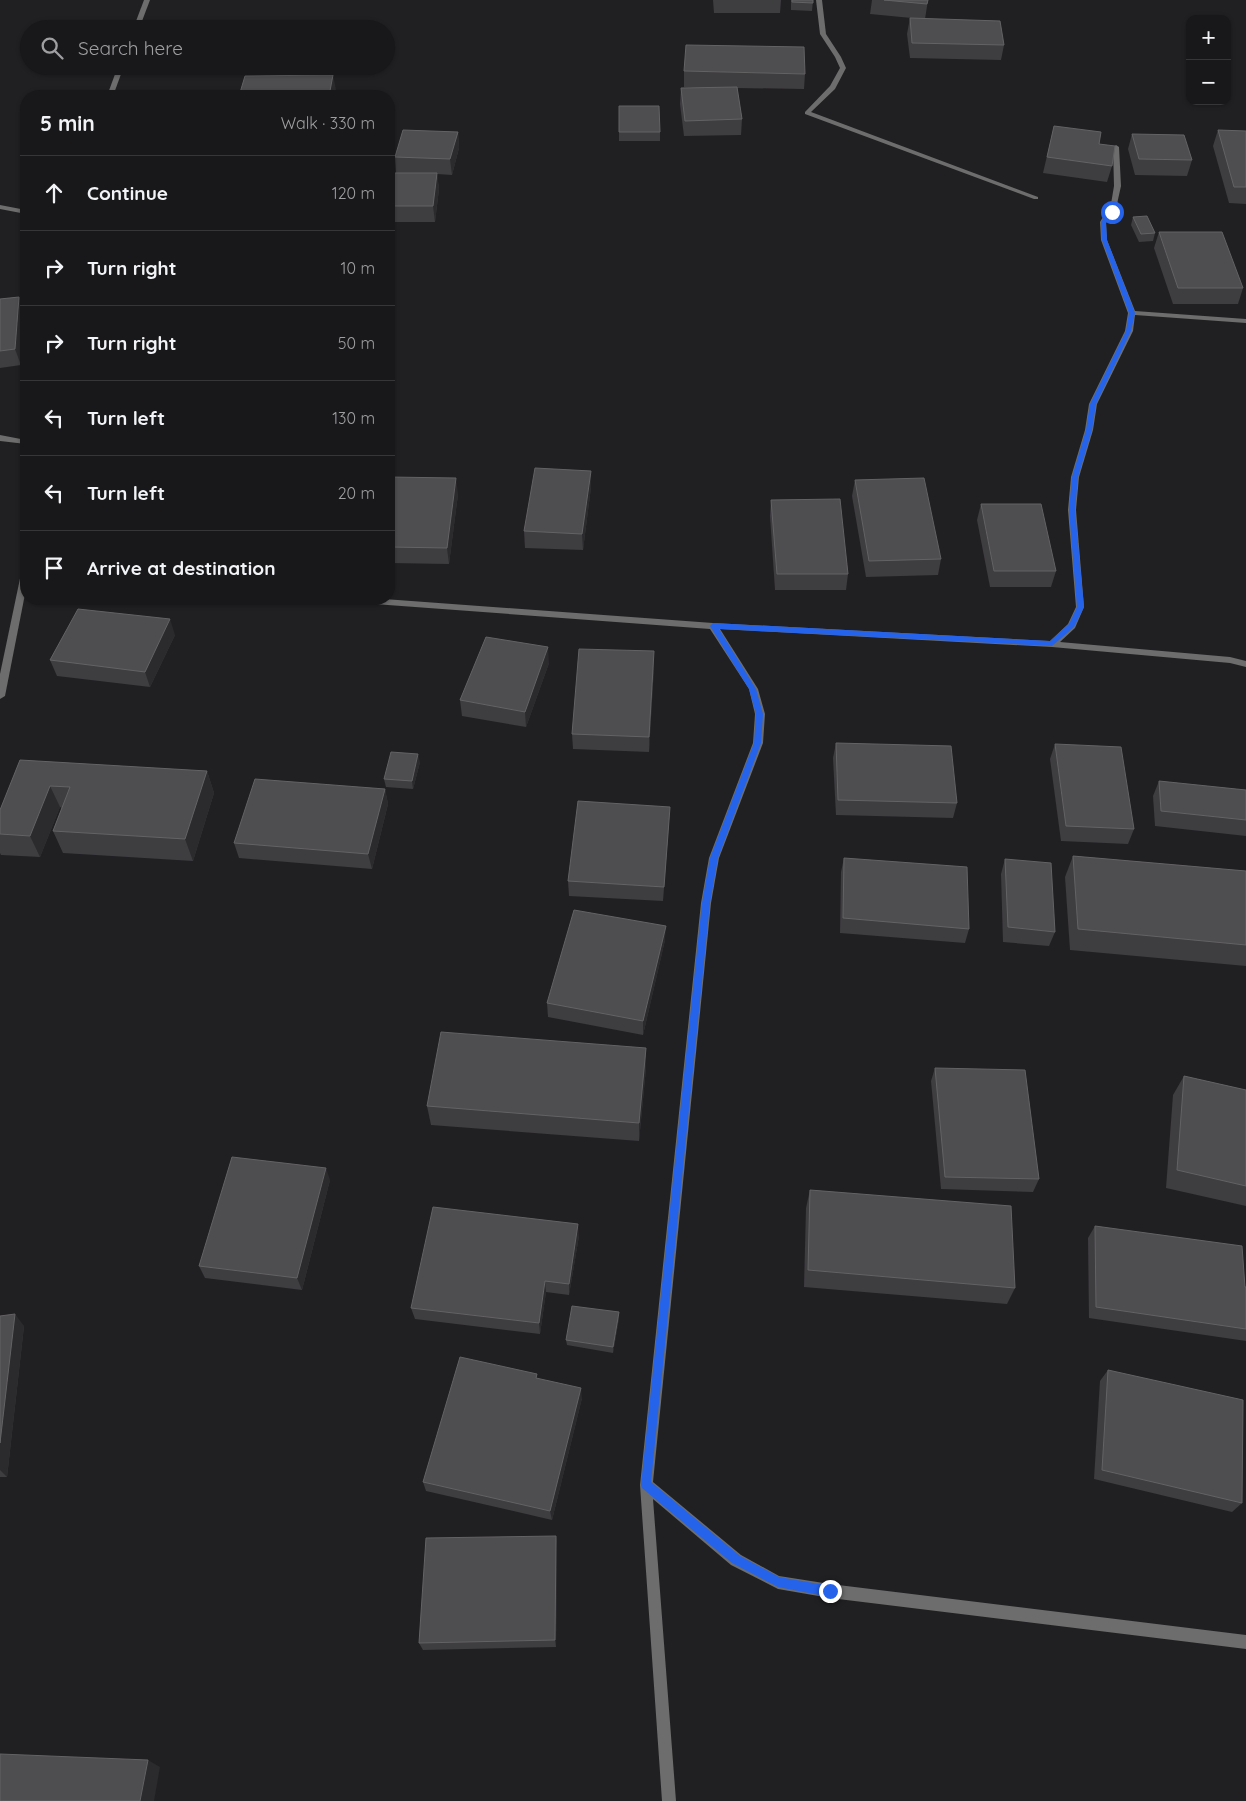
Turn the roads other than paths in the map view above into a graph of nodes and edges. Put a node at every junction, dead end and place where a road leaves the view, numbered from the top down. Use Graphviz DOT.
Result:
graph roads {
  1 [pos="146,0"];
  2 [pos="819,0"];
  3 [pos="139,20"];
  4 [pos="118,75"];
  5 [pos="112,90"];
  6 [pos="1116,147"];
  7 [pos="1036,198"];
  8 [pos="0,206"];
  9 [pos="20,211"];
  10 [pos="1132,313"];
  11 [pos="1246,321"];
  12 [pos="0,438"];
  13 [pos="20,441"];
  14 [pos="20,601"];
  15 [pos="395,603"];
  16 [pos="713,626"];
  17 [pos="1052,644"];
  18 [pos="1246,664"];
  19 [pos="0,696"];
  20 [pos="646,1485"];
  21 [pos="1246,1642"];
  22 [pos="669,1801"];
  1 -- 3 [label="street"];
  2 -- 7 [label="street"];
  4 -- 5 [label="street"];
  6 -- 10 [label="street"];
  8 -- 9 [label="street"];
  10 -- 11 [label="street"];
  10 -- 17 [label="street"];
  12 -- 13 [label="street"];
  14 -- 19 [label="street"];
  15 -- 16 [label="street"];
  16 -- 17 [label="street"];
  16 -- 20 [label="street"];
  17 -- 18 [label="street"];
  20 -- 21 [label="street"];
  20 -- 22 [label="street"];
}
